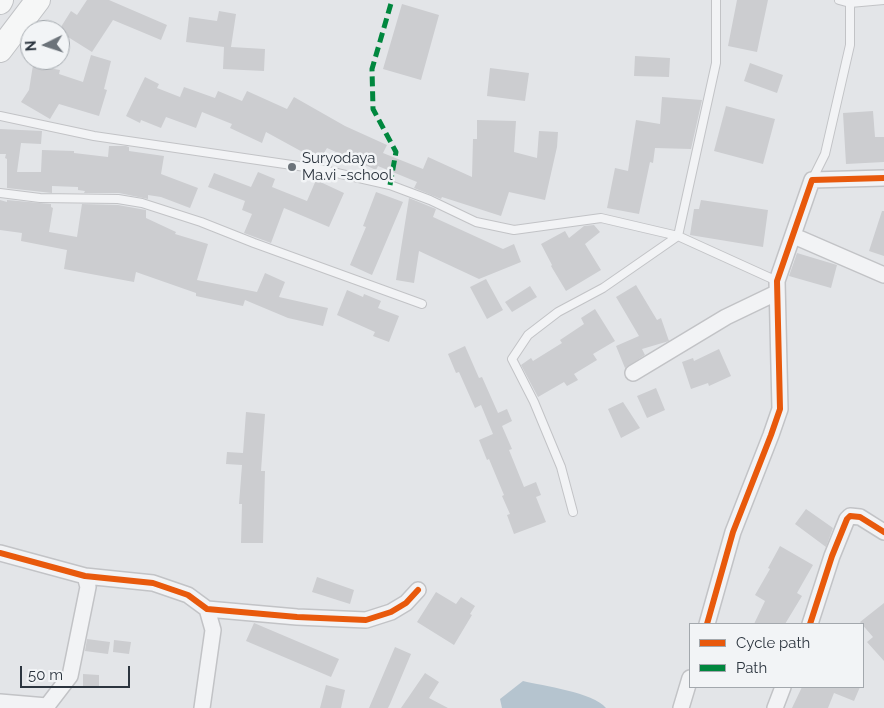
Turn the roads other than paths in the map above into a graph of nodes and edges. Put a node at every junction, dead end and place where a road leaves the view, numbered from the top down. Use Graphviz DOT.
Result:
graph roads {
  1 [pos="38,0"];
  2 [pos="716,0"];
  3 [pos="839,0"];
  4 [pos="884,0"];
  5 [pos="850,3"];
  6 [pos="0,50"];
  7 [pos="0,116"];
  8 [pos="884,178"];
  9 [pos="812,180"];
  10 [pos="0,193"];
  11 [pos="678,236"];
  12 [pos="794,236"];
  13 [pos="884,275"];
  14 [pos="776,287"];
  15 [pos="422,304"];
  16 [pos="633,373"];
  17 [pos="573,512"];
  18 [pos="884,532"];
  19 [pos="0,553"];
  20 [pos="85,576"];
  21 [pos="418,590"];
  22 [pos="207,609"];
  23 [pos="707,623"];
  24 [pos="810,623"];
  25 [pos="689,681"];
  26 [pos="783,688"];
  27 [pos="0,702"];
  28 [pos="202,708"];
  29 [pos="681,708"];
  30 [pos="775,708"];
  1 -- 6 [label="main road"];
  2 -- 11 [label="lane"];
  3 -- 5 [label="lane"];
  4 -- 5 [label="lane"];
  5 -- 9 [label="lane"];
  7 -- 11 [label="lane"];
  8 -- 9 [label="street"];
  9 -- 12 [label="street"];
  10 -- 15 [label="lane"];
  11 -- 14 [label="lane"];
  11 -- 17 [label="lane"];
  12 -- 13 [label="street"];
  12 -- 14 [label="street"];
  14 -- 16 [label="street"];
  14 -- 23 [label="street"];
  18 -- 24 [label="street"];
  19 -- 20 [label="street"];
  20 -- 22 [label="street"];
  20 -- 27 [label="street"];
  21 -- 22 [label="street"];
  22 -- 28 [label="street"];
  25 -- 29 [label="street"];
  26 -- 30 [label="street"];
}
